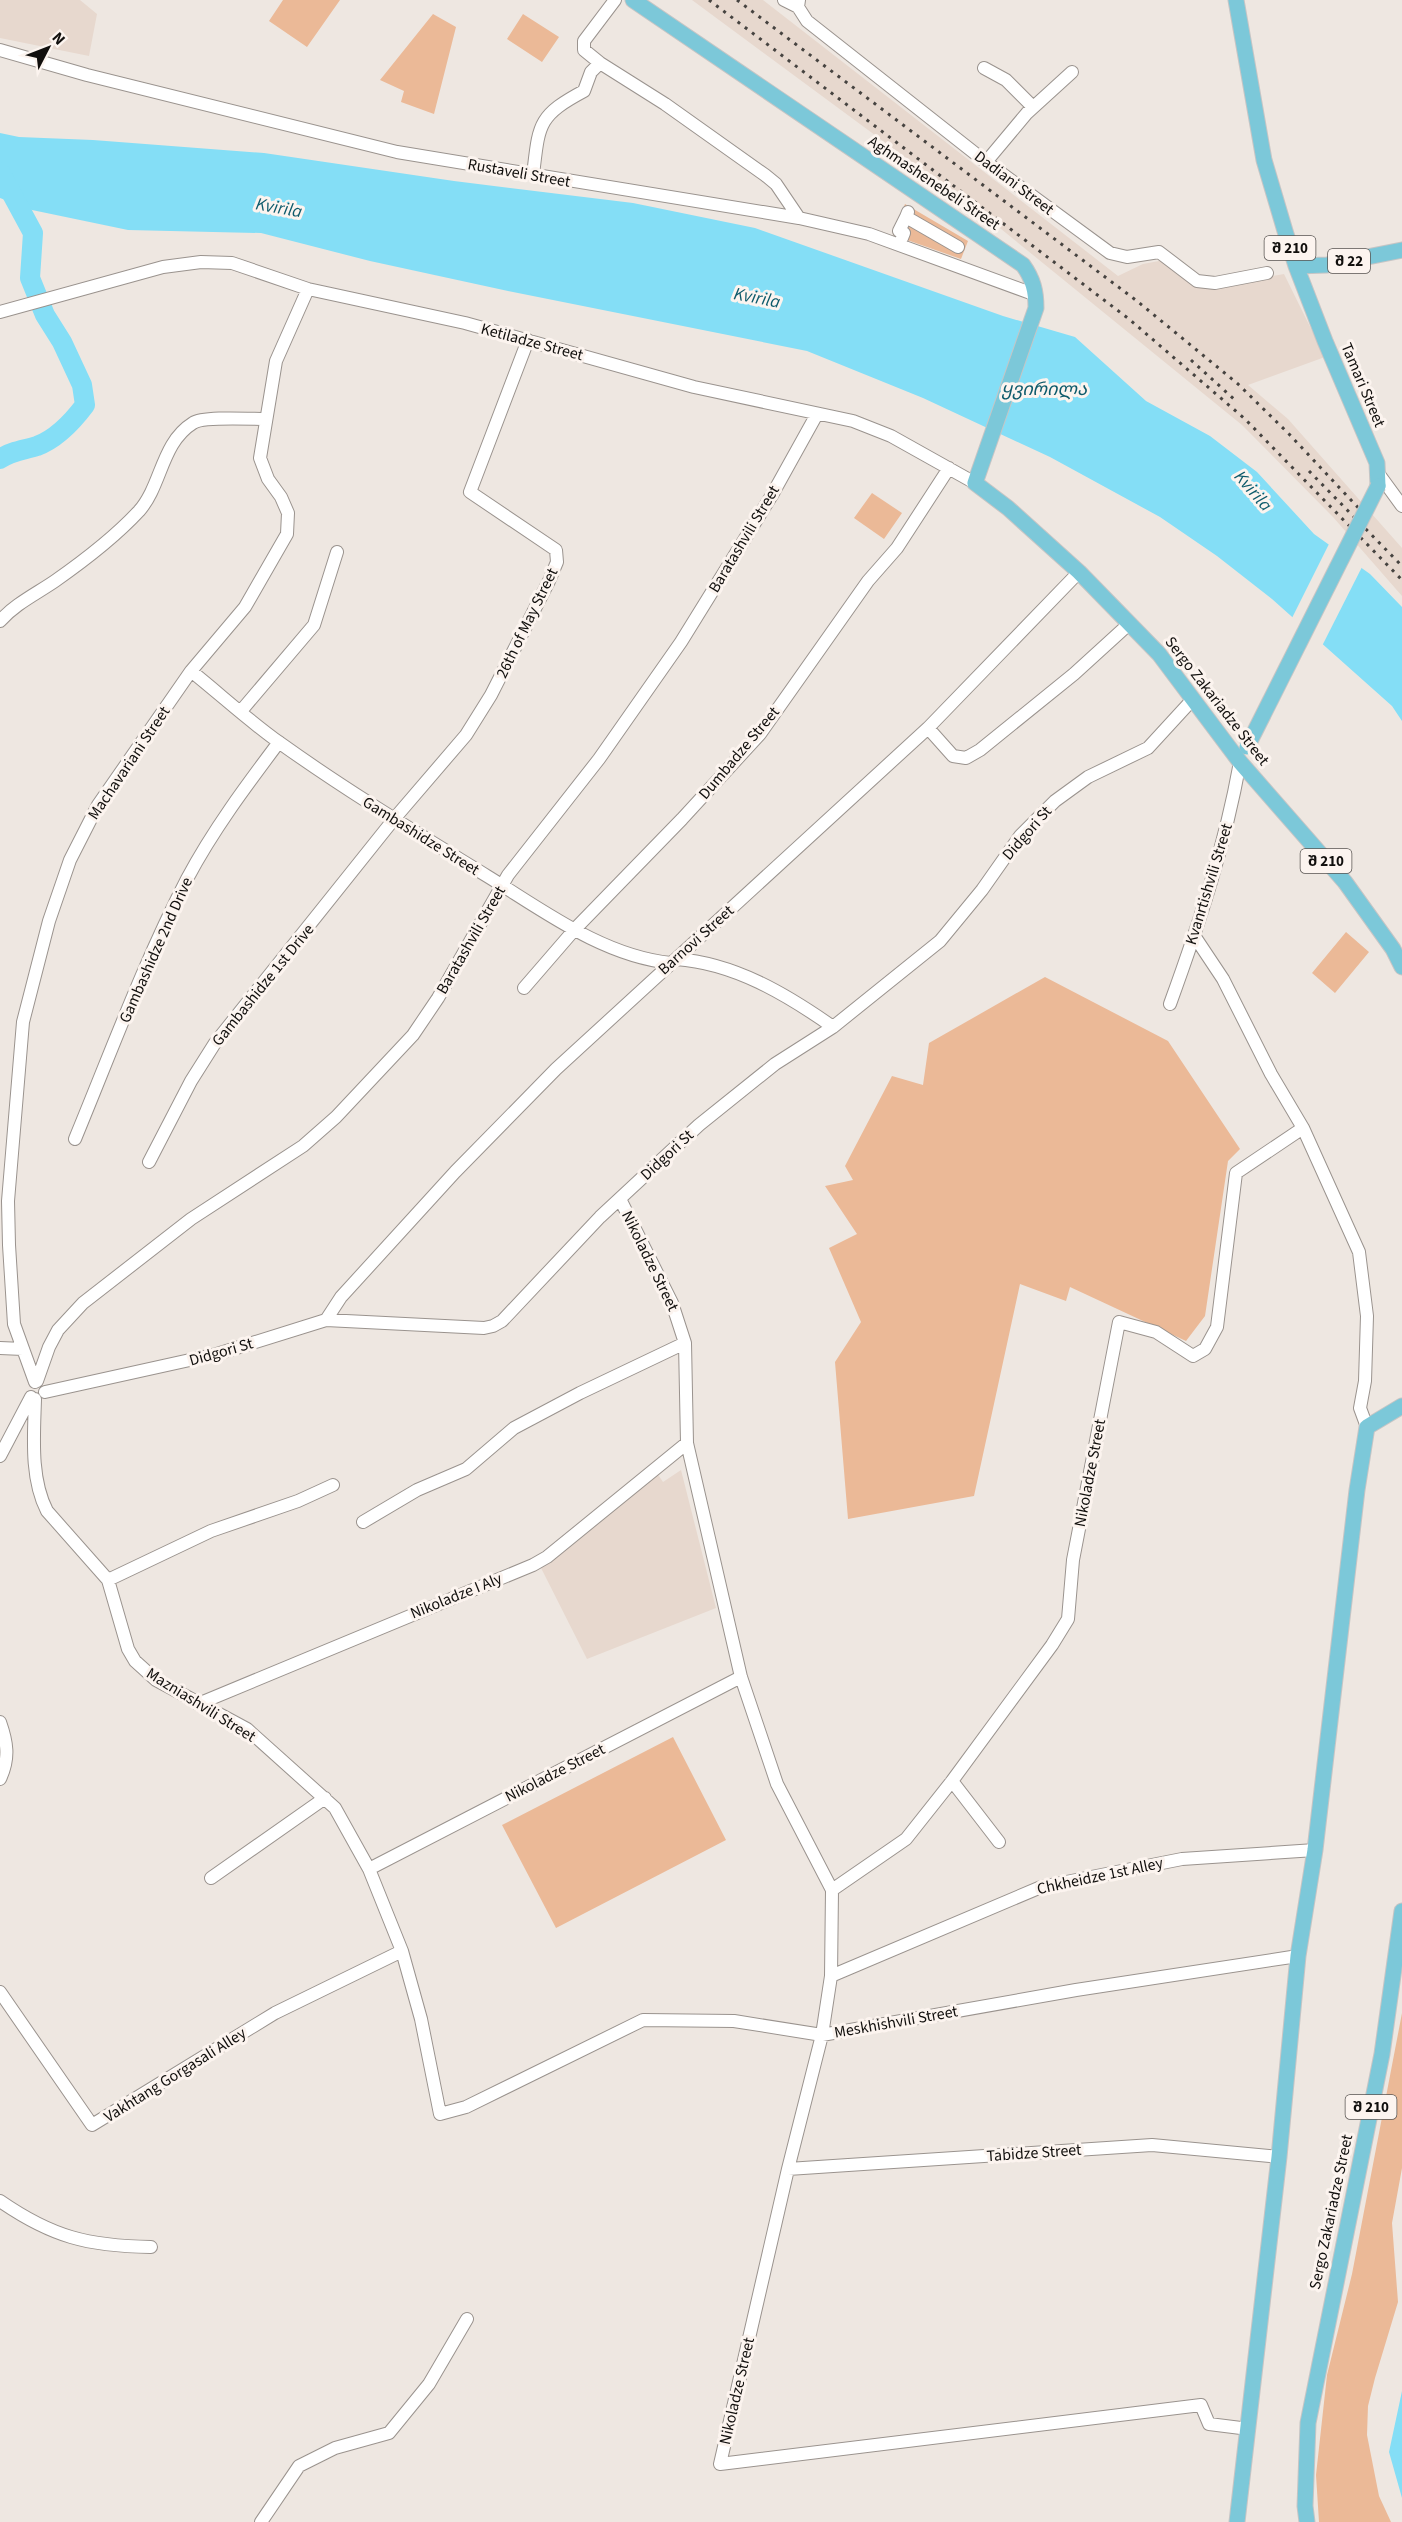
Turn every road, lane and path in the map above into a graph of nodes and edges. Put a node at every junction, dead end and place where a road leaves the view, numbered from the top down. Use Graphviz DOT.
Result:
graph roads {
  1 [pos="615,0"];
  2 [pos="633,0"];
  3 [pos="784,0"];
  4 [pos="1236,0"];
  5 [pos="798,3"];
  6 [pos="0,50"];
  7 [pos="600,63"];
  8 [pos="984,68"];
  9 [pos="1072,72"];
  10 [pos="1033,107"];
  11 [pos="986,162"];
  12 [pos="533,175"];
  13 [pos="799,218"];
  14 [pos="931,228"];
  15 [pos="902,238"];
  16 [pos="923,245"];
  17 [pos="958,247"];
  18 [pos="1402,250"];
  19 [pos="1296,266"];
  20 [pos="1267,273"];
  21 [pos="308,288"];
  22 [pos="1036,301"];
  23 [pos="5,310"];
  24 [pos="528,340"];
  25 [pos="817,414"];
  26 [pos="266,419"];
  27 [pos="949,468"];
  28 [pos="1378,479"];
  29 [pos="975,483"];
  30 [pos="1402,506"];
  31 [pos="337,552"];
  32 [pos="1078,572"];
  33 [pos="0,621"];
  34 [pos="1130,623"];
  35 [pos="191,671"];
  36 [pos="1193,699"];
  37 [pos="241,711"];
  38 [pos="928,728"];
  39 [pos="279,742"];
  40 [pos="1240,762"];
  41 [pos="394,819"];
  42 [pos="501,885"];
  43 [pos="575,929"];
  44 [pos="1195,937"];
  45 [pos="674,961"];
  46 [pos="1402,967"];
  47 [pos="524,987"];
  48 [pos="1170,1004"];
  49 [pos="832,1027"];
  50 [pos="1303,1128"];
  51 [pos="75,1139"];
  52 [pos="149,1162"];
  53 [pos="620,1199"];
  54 [pos="326,1320"];
  55 [pos="685,1343"];
  56 [pos="0,1348"];
  57 [pos="23,1348"];
  58 [pos="36,1381"];
  59 [pos="37,1396"];
  60 [pos="1402,1406"];
  61 [pos="1367,1427"];
  62 [pos="687,1443"];
  63 [pos="0,1456"];
  64 [pos="333,1485"];
  65 [pos="363,1522"];
  66 [pos="108,1580"];
  67 [pos="741,1677"];
  68 [pos="198,1704"];
  69 [pos="0,1722"];
  70 [pos="0,1779"];
  71 [pos="952,1781"];
  72 [pos="325,1798"];
  73 [pos="999,1842"];
  74 [pos="1315,1850"];
  75 [pos="369,1869"];
  76 [pos="211,1878"];
  77 [pos="832,1890"];
  78 [pos="1402,1911"];
  79 [pos="402,1951"];
  80 [pos="1298,1956"];
  81 [pos="831,1976"];
  82 [pos="0,1992"];
  83 [pos="822,2036"];
  84 [pos="440,2114"];
  85 [pos="1279,2157"];
  86 [pos="788,2169"];
  87 [pos="0,2201"];
  88 [pos="151,2247"];
  89 [pos="467,2319"];
  90 [pos="1249,2429"];
  91 [pos="261,2522"];
  92 [pos="1237,2522"];
  93 [pos="1307,2522"];
  1 -- 7 [label="street"];
  2 -- 22 [label="main road, Aghmashenebeli Street"];
  3 -- 5 [label="street"];
  4 -- 19 [label="main road, Tamari Street / შ 210"];
  5 -- 11 [label="street, Dadiani Street"];
  6 -- 12 [label="street, Rustaveli Street"];
  7 -- 12 [label="street"];
  7 -- 13 [label="street"];
  8 -- 10 [label="street"];
  9 -- 10 [label="street"];
  10 -- 11 [label="street"];
  11 -- 20 [label="street, Dadiani Street"];
  12 -- 13 [label="street, Rustaveli Street"];
  13 -- 22 [label="street, Rustaveli Street"];
  14 -- 15 [label="street"];
  14 -- 16 [label="street"];
  14 -- 17 [label="street"];
  18 -- 19 [label="main road, შ 22"];
  19 -- 28 [label="main road, Tamari Street / შ 210"];
  21 -- 23 [label="street, Ketiladze Street"];
  21 -- 24 [label="street, Ketiladze Street"];
  21 -- 26 [label="street, Machavariani Street"];
  22 -- 29 [label="main road"];
  24 -- 25 [label="street, Ketiladze Street"];
  24 -- 41 [label="street, 26th of May Street"];
  25 -- 27 [label="street, Ketiladze Street"];
  25 -- 42 [label="street, Baratashvili Street"];
  26 -- 33 [label="street"];
  26 -- 35 [label="street, Machavariani Street"];
  27 -- 29 [label="street, Ketiladze Street"];
  27 -- 43 [label="street, Dumbadze Street"];
  28 -- 30 [label="street"];
  28 -- 40 [label="main road, bridge"];
  29 -- 32 [label="main road, Sergo Zakariadze Street"];
  31 -- 37 [label="street"];
  32 -- 34 [label="main road, Sergo Zakariadze Street"];
  32 -- 38 [label="street, Barnovi Street"];
  34 -- 36 [label="main road, Sergo Zakariadze Street"];
  34 -- 38 [label="street"];
  35 -- 37 [label="street, Gambashidze Street"];
  35 -- 57 [label="street, Machavariani Street"];
  36 -- 40 [label="main road, Sergo Zakariadze Street"];
  36 -- 49 [label="street, Didgori St"];
  37 -- 39 [label="street, Gambashidze Street"];
  38 -- 45 [label="street, Barnovi Street"];
  39 -- 41 [label="street, Gambashidze Street"];
  39 -- 51 [label="street, Gambashidze 2nd Drive"];
  40 -- 44 [label="street, Kvanrtishvili Street"];
  40 -- 46 [label="main road, Sergo Zakariadze Street / შ 210"];
  41 -- 42 [label="street, Gambashidze Street"];
  41 -- 52 [label="street, Gambashidze 1st Drive"];
  42 -- 43 [label="street, Gambashidze Street"];
  42 -- 58 [label="street, Baratashvili Street"];
  43 -- 45 [label="street, Gambashidze Street"];
  43 -- 47 [label="street, Dumbadze Street"];
  44 -- 48 [label="street, Kvanrtishvili Street"];
  44 -- 50 [label="street"];
  45 -- 49 [label="street, Gambashidze Street"];
  45 -- 54 [label="street, Barnovi Street"];
  49 -- 53 [label="street, Didgori St"];
  50 -- 61 [label="street"];
  50 -- 71 [label="street, Nikoladze Street"];
  53 -- 54 [label="street, Didgori St"];
  53 -- 55 [label="street, Nikoladze Street"];
  54 -- 59 [label="street, Didgori St"];
  55 -- 62 [label="street, Nikoladze Street"];
  55 -- 65 [label="street"];
  56 -- 57 [label="street"];
  57 -- 58 [label="street, Machavariani Street"];
  58 -- 59 [label="street, Baratashvili Street"];
  59 -- 63 [label="street"];
  59 -- 66 [label="street, Mazniashvili Street"];
  60 -- 61 [label="main road"];
  61 -- 74 [label="main road"];
  62 -- 67 [label="street, Nikoladze Street"];
  62 -- 68 [label="street, Nikoladze I Aly"];
  64 -- 66 [label="street"];
  66 -- 68 [label="street, Mazniashvili Street"];
  67 -- 75 [label="street, Nikoladze Street"];
  67 -- 77 [label="street, Nikoladze Street"];
  68 -- 72 [label="street, Mazniashvili Street"];
  69 -- 70 [label="street"];
  71 -- 73 [label="street"];
  71 -- 77 [label="street, Nikoladze Street"];
  72 -- 75 [label="street, Mazniashvili Street"];
  72 -- 76 [label="street"];
  74 -- 80 [label="main road"];
  74 -- 81 [label="street, Chkheidze 1st Alley"];
  75 -- 79 [label="street, Mazniashvili Street"];
  77 -- 81 [label="street, Nikoladze Street"];
  78 -- 93 [label="main road, Sergo Zakariadze Street / შ 210"];
  79 -- 82 [label="street, Vakhtang Gorgasali Alley"];
  79 -- 84 [label="street, Mazniashvili Street"];
  80 -- 83 [label="street, Meskhishvili Street"];
  80 -- 85 [label="main road"];
  81 -- 83 [label="street, Nikoladze Street"];
  83 -- 84 [label="street, Meskhishvili Street"];
  83 -- 86 [label="street, Nikoladze Street"];
  85 -- 86 [label="street, Tabidze Street"];
  85 -- 90 [label="main road"];
  86 -- 90 [label="street, Nikoladze Street"];
  87 -- 88 [label="street"];
  89 -- 91 [label="street"];
  90 -- 92 [label="main road"];
}
